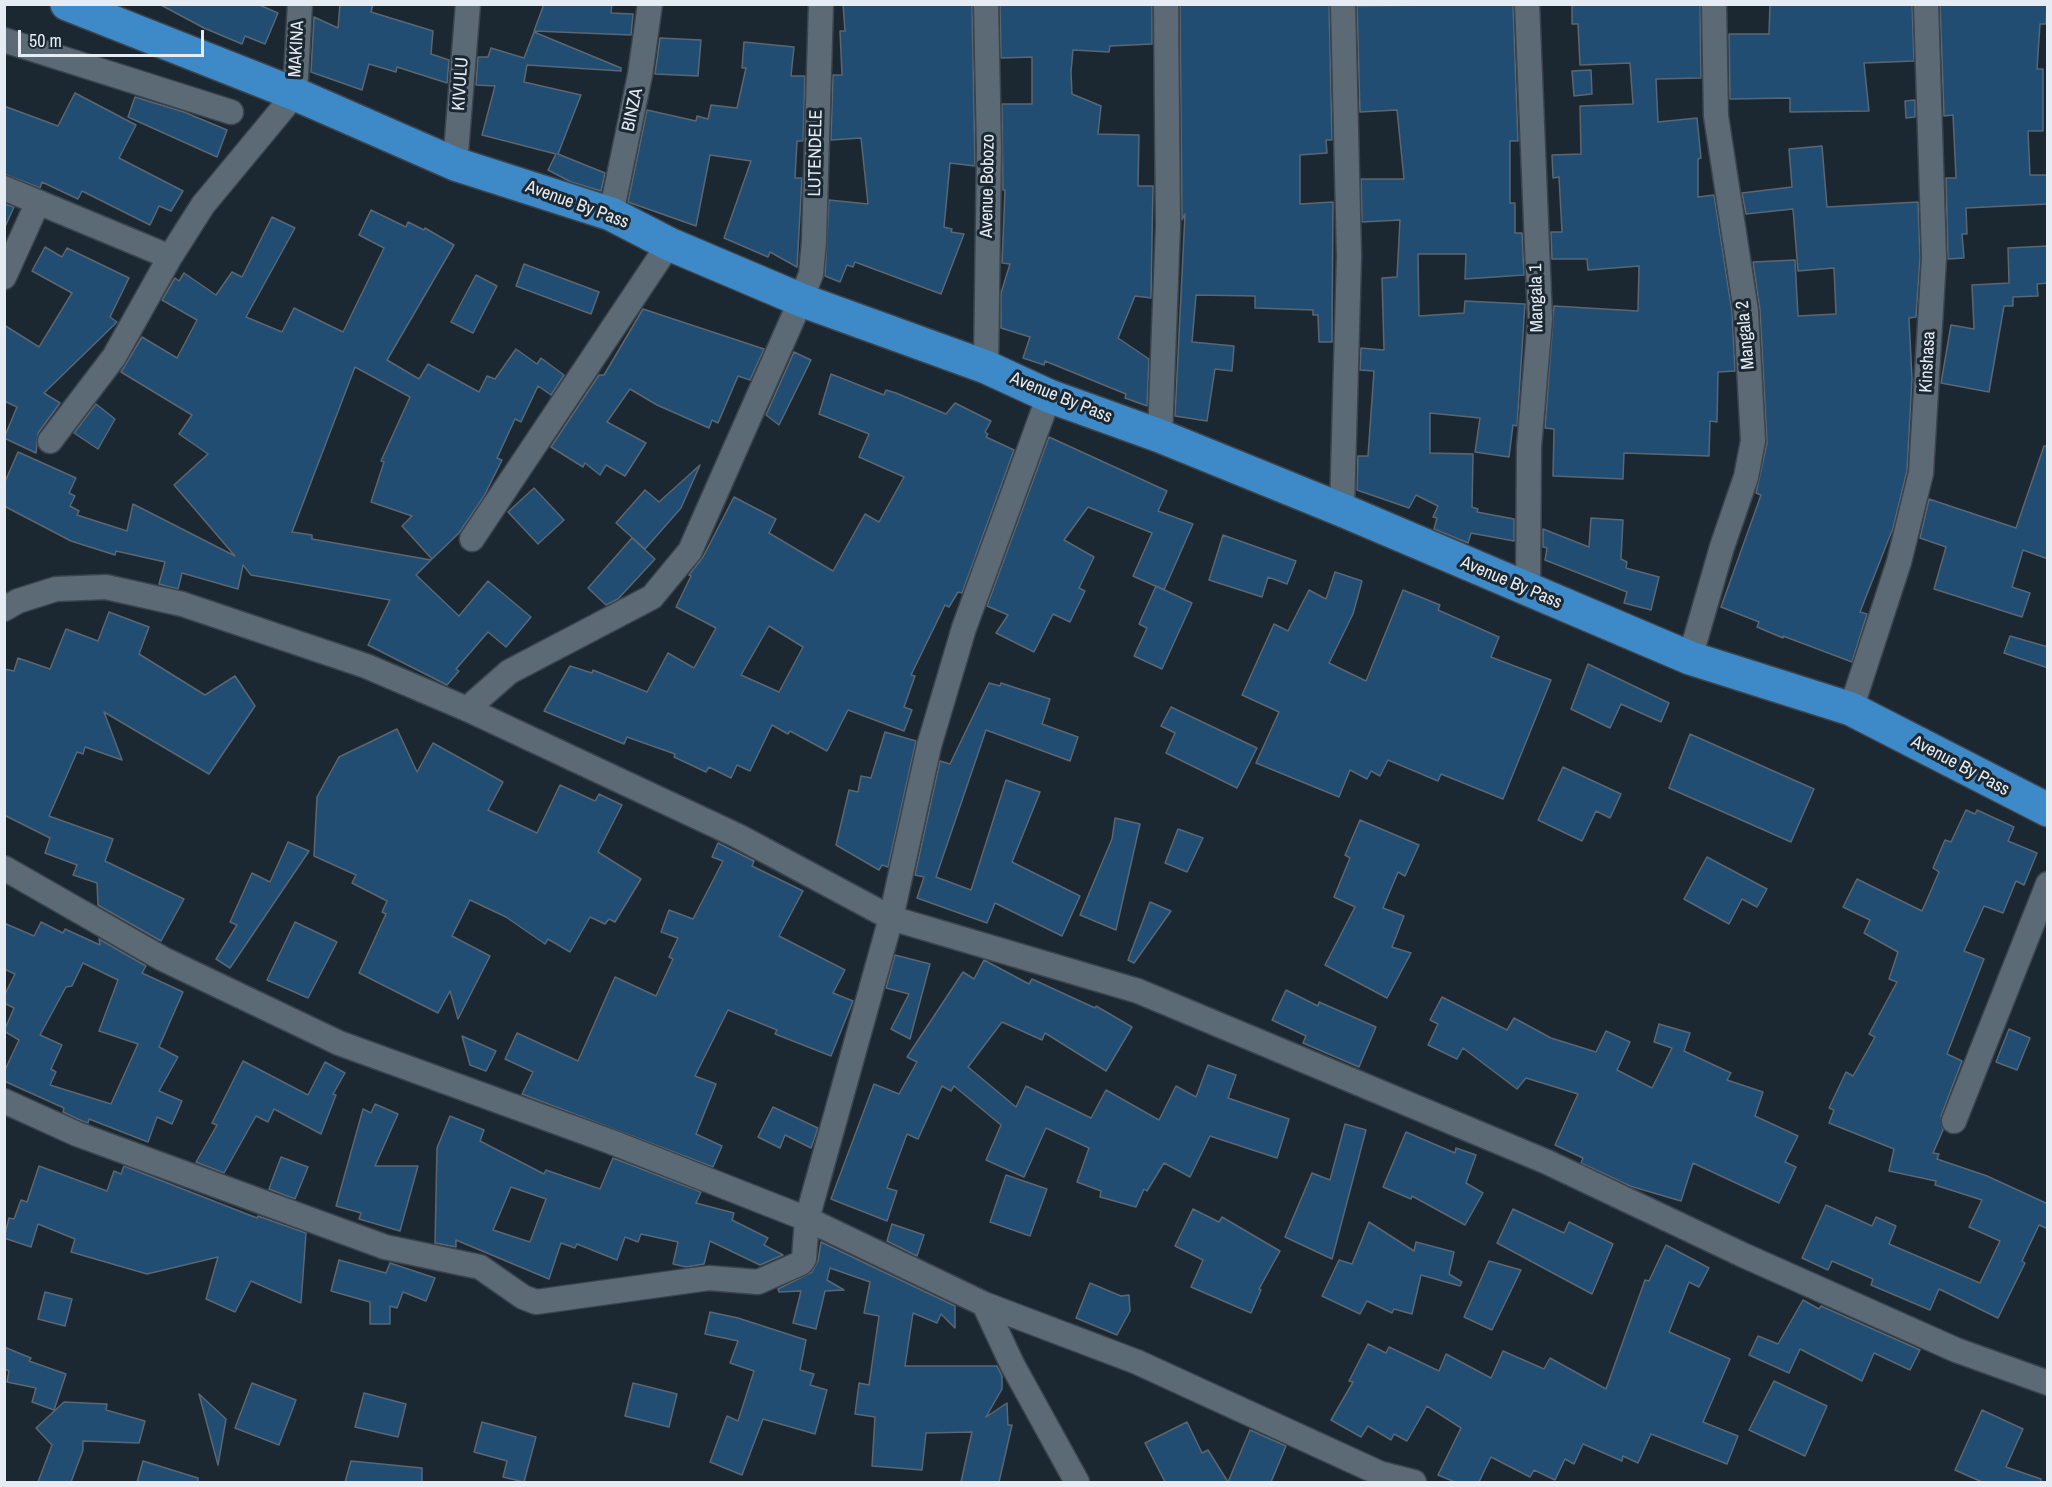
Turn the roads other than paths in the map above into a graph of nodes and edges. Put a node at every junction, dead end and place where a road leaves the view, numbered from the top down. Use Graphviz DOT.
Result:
graph roads {
  1 [pos="67,4"];
  2 [pos="300,4"];
  3 [pos="468,4"];
  4 [pos="650,4"];
  5 [pos="821,4"];
  6 [pos="986,4"];
  7 [pos="1166,4"];
  8 [pos="1343,4"];
  9 [pos="1527,4"];
  10 [pos="1714,4"];
  11 [pos="1926,4"];
  12 [pos="120,15"];
  13 [pos="4,40"];
  14 [pos="295,94"];
  15 [pos="231,112"];
  16 [pos="455,164"];
  17 [pos="4,188"];
  18 [pos="38,202"];
  19 [pos="611,214"];
  20 [pos="669,244"];
  21 [pos="170,257"];
  22 [pos="4,277"];
  23 [pos="801,300"];
  24 [pos="986,367"];
  25 [pos="1049,396"];
  26 [pos="1160,436"];
  27 [pos="50,441"];
  28 [pos="1342,510"];
  29 [pos="472,539"];
  30 [pos="1528,591"];
  31 [pos="4,609"];
  32 [pos="1690,658"];
  33 [pos="467,709"];
  34 [pos="1851,709"];
  35 [pos="2048,810"];
  36 [pos="4,868"];
  37 [pos="2048,884"];
  38 [pos="891,918"];
  39 [pos="4,1101"];
  40 [pos="1954,1121"];
  41 [pos="807,1219"];
  42 [pos="984,1304"];
  43 [pos="2048,1383"];
  44 [pos="1381,1478"];
  45 [pos="1077,1482"];
  46 [pos="1414,1482"];
  1 -- 12 [label="highway, Avenue By Pass"];
  2 -- 14 [label="street, MAKINA"];
  3 -- 16 [label="street, KIVULU"];
  4 -- 19 [label="street, BINZA"];
  5 -- 23 [label="street, LUTENDELE"];
  6 -- 24 [label="street, Avenue Bobozo"];
  7 -- 26 [label="street"];
  8 -- 28 [label="street"];
  9 -- 30 [label="street, Mangala 1"];
  10 -- 32 [label="street, Mangala 2"];
  11 -- 34 [label="street, Kinshasa"];
  12 -- 14 [label="highway, Avenue By Pass"];
  13 -- 15 [label="street"];
  14 -- 16 [label="highway, Avenue By Pass"];
  14 -- 21 [label="street"];
  16 -- 19 [label="highway, Avenue By Pass"];
  17 -- 18 [label="street"];
  18 -- 21 [label="street"];
  18 -- 22 [label="street"];
  19 -- 20 [label="highway, Avenue By Pass"];
  20 -- 23 [label="highway, Avenue By Pass"];
  20 -- 29 [label="street"];
  21 -- 27 [label="street"];
  23 -- 24 [label="highway, Avenue By Pass"];
  23 -- 33 [label="street, LUTENDELE"];
  24 -- 25 [label="highway, Avenue By Pass"];
  25 -- 26 [label="highway, Avenue By Pass"];
  25 -- 38 [label="street"];
  26 -- 28 [label="highway, Avenue By Pass"];
  28 -- 30 [label="highway, Avenue By Pass"];
  30 -- 32 [label="highway, Avenue By Pass"];
  31 -- 33 [label="street"];
  32 -- 34 [label="highway, Avenue By Pass"];
  33 -- 38 [label="street"];
  34 -- 35 [label="highway, Avenue By Pass"];
  36 -- 41 [label="street"];
  37 -- 40 [label="street"];
  38 -- 41 [label="street"];
  38 -- 43 [label="street"];
  39 -- 41 [label="street"];
  41 -- 42 [label="street"];
  42 -- 44 [label="street"];
  42 -- 45 [label="street"];
  44 -- 46 [label="street"];
}
